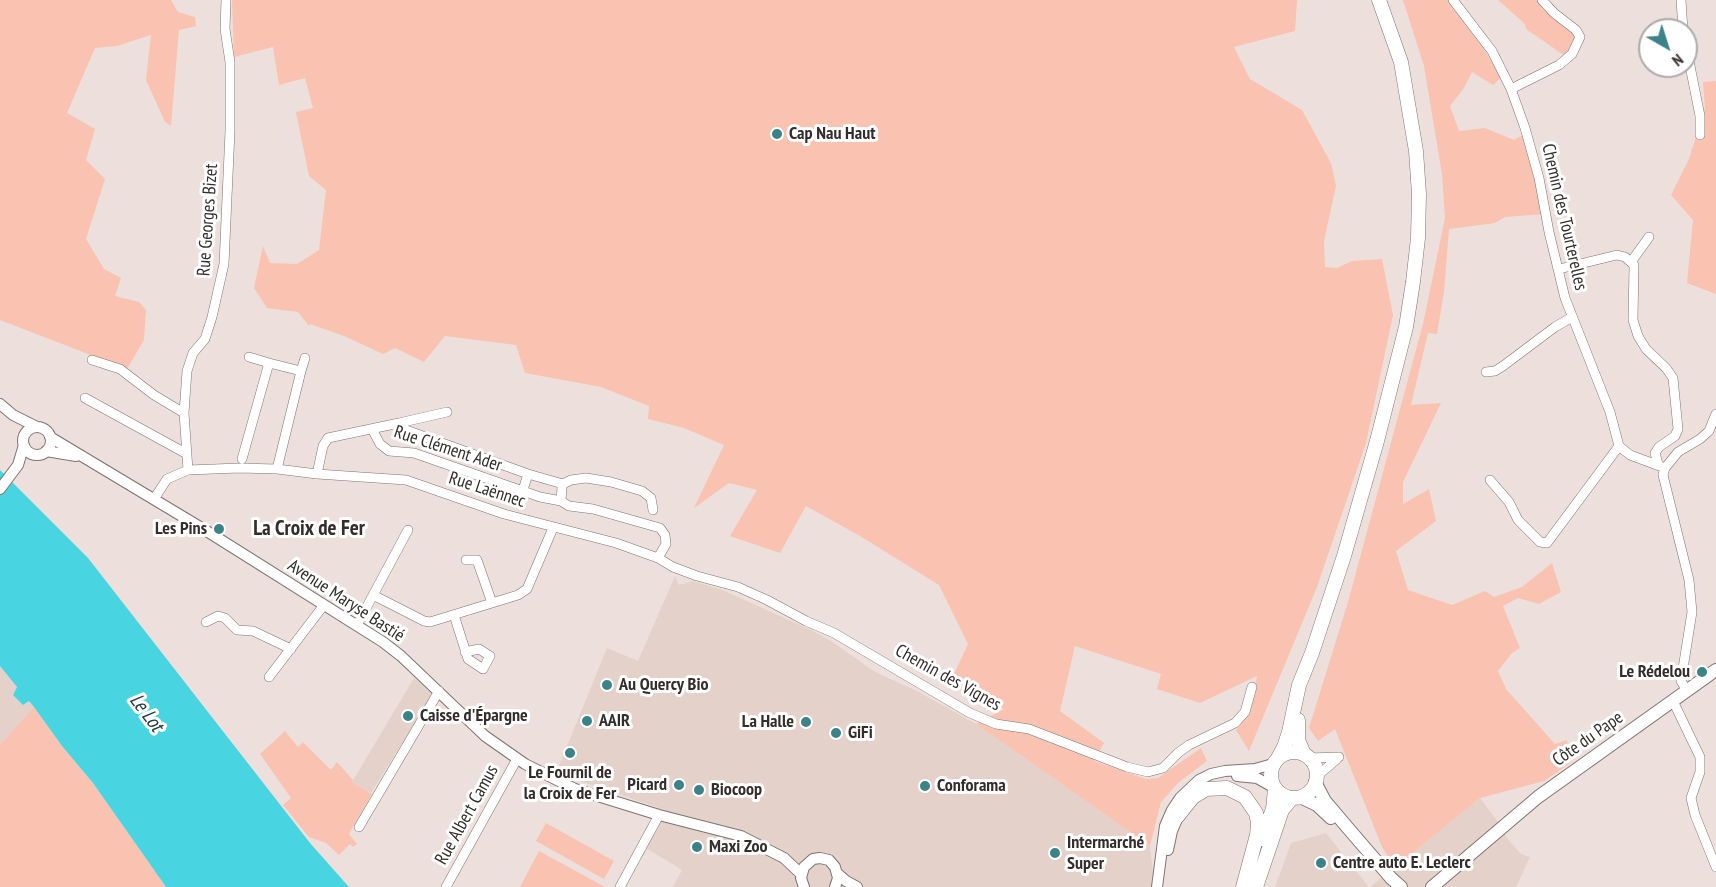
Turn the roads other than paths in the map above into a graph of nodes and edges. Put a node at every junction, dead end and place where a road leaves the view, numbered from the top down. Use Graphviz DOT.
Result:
graph roads {
  1 [pos="226,0"];
  2 [pos="1379,0"];
  3 [pos="1454,0"];
  4 [pos="1542,0"];
  5 [pos="1681,0"];
  6 [pos="1682,18"];
  7 [pos="1692,78"];
  8 [pos="1511,89"];
  9 [pos="1700,135"];
  10 [pos="1649,237"];
  11 [pos="1631,262"];
  12 [pos="1559,269"];
  13 [pos="1572,317"];
  14 [pos="249,357"];
  15 [pos="305,358"];
  16 [pos="92,360"];
  17 [pos="269,363"];
  18 [pos="302,371"];
  19 [pos="1486,372"];
  20 [pos="85,398"];
  21 [pos="0,404"];
  22 [pos="447,412"];
  23 [pos="184,413"];
  24 [pos="1716,414"];
  25 [pos="13,415"];
  26 [pos="399,423"];
  27 [pos="37,427"];
  28 [pos="372,429"];
  29 [pos="50,437"];
  30 [pos="1619,447"];
  31 [pos="46,451"];
  32 [pos="24,453"];
  33 [pos="187,454"];
  34 [pos="80,456"];
  35 [pos="242,459"];
  36 [pos="1662,466"];
  37 [pos="277,469"];
  38 [pos="188,470"];
  39 [pos="317,474"];
  40 [pos="528,474"];
  41 [pos="1490,480"];
  42 [pos="563,484"];
  43 [pos="0,489"];
  44 [pos="523,490"];
  45 [pos="154,499"];
  46 [pos="561,501"];
  47 [pos="653,510"];
  48 [pos="554,528"];
  49 [pos="408,530"];
  50 [pos="1344,556"];
  51 [pos="658,558"];
  52 [pos="466,560"];
  53 [pos="373,595"];
  54 [pos="492,603"];
  55 [pos="324,606"];
  56 [pos="454,615"];
  57 [pos="806,621"];
  58 [pos="206,622"];
  59 [pos="357,625"];
  60 [pos="291,649"];
  61 [pos="465,652"];
  62 [pos="1716,670"];
  63 [pos="269,677"];
  64 [pos="1252,687"];
  65 [pos="1687,691"];
  66 [pos="439,692"];
  67 [pos="1673,701"];
  68 [pos="1306,756"];
  69 [pos="517,759"];
  70 [pos="1276,761"];
  71 [pos="1316,779"];
  72 [pos="1274,788"];
  73 [pos="1296,798"];
  74 [pos="658,815"];
  75 [pos="1177,817"];
  76 [pos="359,827"];
  77 [pos="1485,842"];
  78 [pos="1716,867"];
  79 [pos="804,869"];
  80 [pos="838,874"];
  81 [pos="446,887"];
  82 [pos="620,887"];
  83 [pos="804,887"];
  84 [pos="836,887"];
  85 [pos="857,887"];
  86 [pos="1157,887"];
  87 [pos="1164,887"];
  88 [pos="1245,887"];
  89 [pos="1256,887"];
  90 [pos="1390,887"];
  91 [pos="1401,887"];
  92 [pos="1432,887"];
  93 [pos="1443,887"];
  1 -- 23 [label="street, Rue Georges Bizet"];
  2 -- 50 [label="main road"];
  3 -- 8 [label="street, Chemin des Tourterelles"];
  4 -- 8 [label="street"];
  5 -- 6 [label="street"];
  7 -- 9 [label="street"];
  8 -- 12 [label="street, Chemin des Tourterelles"];
  10 -- 11 [label="street"];
  11 -- 12 [label="street"];
  11 -- 36 [label="street"];
  12 -- 13 [label="street, Chemin des Tourterelles"];
  13 -- 19 [label="street"];
  13 -- 30 [label="street, Chemin des Tourterelles"];
  14 -- 17 [label="street"];
  15 -- 18 [label="street"];
  16 -- 23 [label="street"];
  17 -- 18 [label="street"];
  17 -- 35 [label="street"];
  18 -- 37 [label="street"];
  20 -- 33 [label="street"];
  21 -- 25 [label="street"];
  22 -- 26 [label="street"];
  23 -- 33 [label="street, Rue Georges Bizet"];
  24 -- 36 [label="street"];
  25 -- 27 [label="street, Avenue Maryse Bastié"];
  25 -- 32 [label="street"];
  26 -- 28 [label="street"];
  26 -- 40 [label="street"];
  27 -- 29 [label="street, Avenue Maryse Bastié"];
  27 -- 32 [label="street"];
  28 -- 39 [label="street"];
  28 -- 44 [label="street, Rue Clément Ader"];
  29 -- 31 [label="street"];
  29 -- 34 [label="street, Avenue Maryse Bastié"];
  30 -- 36 [label="street"];
  30 -- 41 [label="street"];
  31 -- 32 [label="street"];
  31 -- 34 [label="street, Avenue Maryse Bastié"];
  32 -- 43 [label="street"];
  33 -- 38 [label="street, Rue Georges Bizet"];
  34 -- 45 [label="street, Avenue Maryse Bastié"];
  36 -- 65 [label="street"];
  37 -- 38 [label="street, Rue Laënnec"];
  37 -- 39 [label="street, Rue Laënnec"];
  38 -- 45 [label="street, Rue Laënnec"];
  39 -- 48 [label="street, Rue Laënnec"];
  40 -- 42 [label="street"];
  40 -- 44 [label="street"];
  42 -- 46 [label="street"];
  42 -- 47 [label="street"];
  44 -- 46 [label="street, Rue Clément Ader"];
  45 -- 55 [label="street, Avenue Maryse Bastié"];
  46 -- 51 [label="street, Rue Clément Ader"];
  48 -- 51 [label="street, Rue Laënnec"];
  48 -- 54 [label="street"];
  49 -- 53 [label="street"];
  50 -- 68 [label="main road"];
  50 -- 70 [label="main road"];
  51 -- 57 [label="street, Rue Laënnec"];
  52 -- 54 [label="street"];
  53 -- 56 [label="street"];
  53 -- 59 [label="street"];
  54 -- 56 [label="street"];
  55 -- 59 [label="street, Avenue Maryse Bastié"];
  55 -- 60 [label="street"];
  56 -- 61 [label="street"];
  57 -- 64 [label="street, Chemin des Vignes"];
  58 -- 60 [label="street"];
  59 -- 66 [label="street, Avenue Maryse Bastié"];
  60 -- 63 [label="street"];
  62 -- 65 [label="main road, Côte du Pape"];
  65 -- 67 [label="main road, Côte du Pape"];
  66 -- 69 [label="street, Avenue Maryse Bastié"];
  66 -- 76 [label="street"];
  67 -- 77 [label="main road, Côte du Pape"];
  67 -- 78 [label="street"];
  68 -- 70 [label="main road"];
  68 -- 71 [label="main road"];
  68 -- 71 [label="street"];
  69 -- 74 [label="street, Avenue Maryse Bastié"];
  69 -- 81 [label="street, Rue Albert Camus"];
  70 -- 72 [label="main road"];
  70 -- 86 [label="street"];
  71 -- 73 [label="main road"];
  71 -- 91 [label="main road"];
  72 -- 73 [label="main road"];
  72 -- 75 [label="street"];
  72 -- 88 [label="main road"];
  73 -- 89 [label="main road"];
  73 -- 90 [label="main road"];
  74 -- 79 [label="street, Avenue Maryse Bastié"];
  74 -- 82 [label="street"];
  75 -- 87 [label="street"];
  75 -- 88 [label="main road"];
  77 -- 92 [label="main road, Côte du Pape"];
  77 -- 93 [label="main road, Côte du Pape"];
  79 -- 80 [label="street, Avenue Maryse Bastié"];
  79 -- 83 [label="street"];
  80 -- 84 [label="street"];
  80 -- 85 [label="street, Avenue Maryse Bastié"];
}
